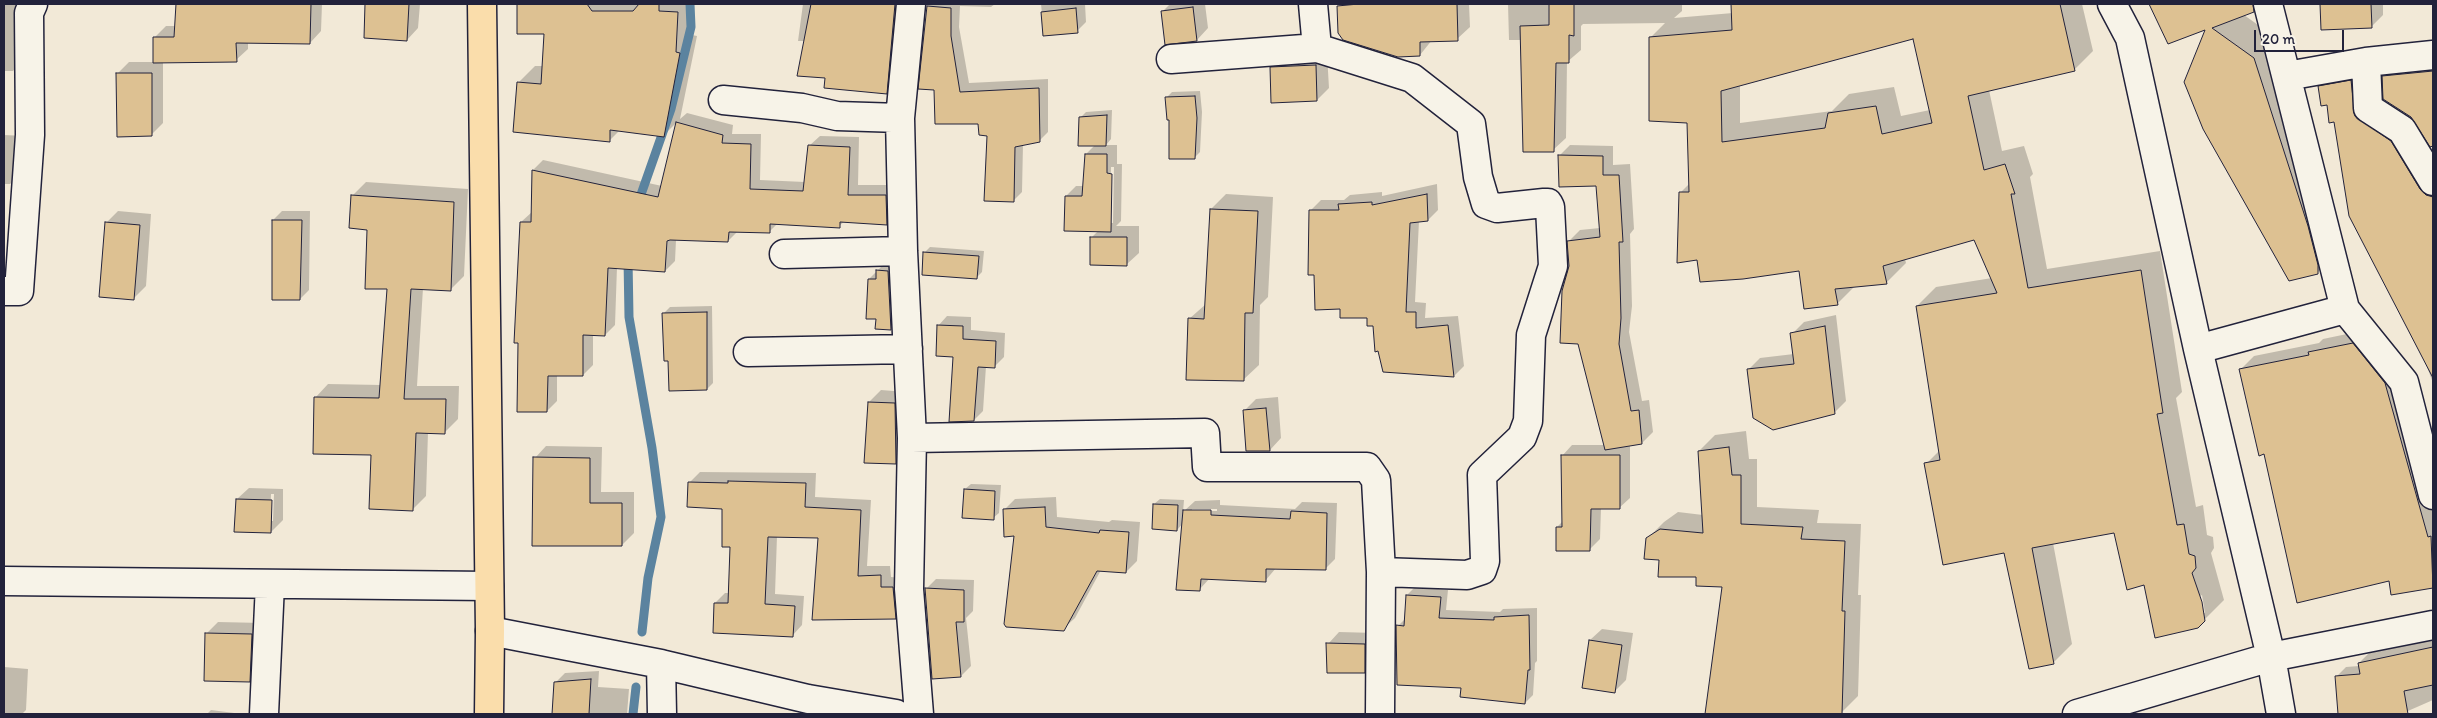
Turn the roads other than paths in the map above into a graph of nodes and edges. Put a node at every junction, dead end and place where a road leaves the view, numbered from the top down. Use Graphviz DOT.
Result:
graph roads {
  1 [pos="34,4"];
  2 [pos="482,4"];
  3 [pos="911,4"];
  4 [pos="1313,4"];
  5 [pos="2112,4"];
  6 [pos="2268,4"];
  7 [pos="1317,48"];
  8 [pos="2433,56"];
  9 [pos="1171,59"];
  10 [pos="2366,62"];
  11 [pos="2287,76"];
  12 [pos="723,100"];
  13 [pos="900,118"];
  14 [pos="2433,182"];
  15 [pos="903,251"];
  16 [pos="784,254"];
  17 [pos="4,292"];
  18 [pos="2345,309"];
  19 [pos="908,348"];
  20 [pos="2198,349"];
  21 [pos="748,352"];
  22 [pos="912,438"];
  23 [pos="2433,495"];
  24 [pos="1381,572"];
  25 [pos="4,581"];
  26 [pos="270,584"];
  27 [pos="489,586"];
  28 [pos="2433,625"];
  29 [pos="490,631"];
  30 [pos="2271,658"];
  31 [pos="661,664"];
  32 [pos="808,707"];
  33 [pos="264,714"];
  34 [pos="489,714"];
  35 [pos="662,714"];
  36 [pos="896,714"];
  37 [pos="919,714"];
  38 [pos="1380,714"];
  39 [pos="2076,714"];
  40 [pos="2281,714"];
  1 -- 17 [label="street"];
  2 -- 27 [label="main road"];
  3 -- 13 [label="street"];
  4 -- 7 [label="street"];
  5 -- 20 [label="street"];
  6 -- 11 [label="street"];
  7 -- 9 [label="street"];
  7 -- 24 [label="street"];
  8 -- 10 [label="street"];
  10 -- 11 [label="street"];
  10 -- 14 [label="street"];
  11 -- 18 [label="street"];
  12 -- 13 [label="street"];
  13 -- 15 [label="street"];
  15 -- 16 [label="street"];
  15 -- 19 [label="street"];
  18 -- 20 [label="street"];
  18 -- 23 [label="street"];
  19 -- 21 [label="street"];
  19 -- 22 [label="street"];
  20 -- 30 [label="street"];
  22 -- 24 [label="street"];
  22 -- 37 [label="street"];
  24 -- 38 [label="street"];
  25 -- 26 [label="street"];
  26 -- 27 [label="street"];
  26 -- 33 [label="street"];
  27 -- 29 [label="main road"];
  28 -- 30 [label="street"];
  29 -- 31 [label="street"];
  29 -- 34 [label="main road"];
  30 -- 39 [label="street"];
  30 -- 40 [label="street"];
  31 -- 32 [label="street"];
  31 -- 35 [label="street"];
  32 -- 36 [label="street"];
}
